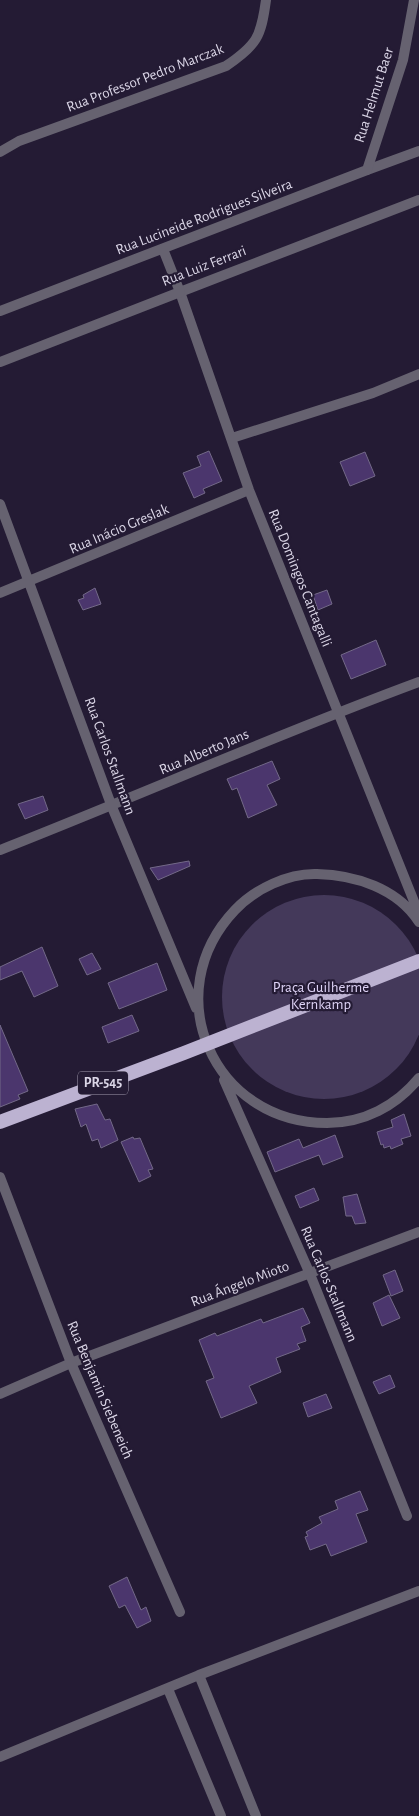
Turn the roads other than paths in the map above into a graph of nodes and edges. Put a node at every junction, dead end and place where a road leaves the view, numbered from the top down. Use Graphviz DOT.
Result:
graph roads {
  1 [pos="266,0"];
  2 [pos="414,0"];
  3 [pos="419,151"];
  4 [pos="0,152"];
  5 [pos="368,170"];
  6 [pos="419,200"];
  7 [pos="163,248"];
  8 [pos="180,292"];
  9 [pos="0,311"];
  10 [pos="0,362"];
  11 [pos="419,374"];
  12 [pos="232,438"];
  13 [pos="249,490"];
  14 [pos="0,504"];
  15 [pos="31,582"];
  16 [pos="0,593"];
  17 [pos="419,682"];
  18 [pos="337,712"];
  19 [pos="112,806"];
  20 [pos="0,850"];
  21 [pos="419,914"];
  22 [pos="419,922"];
  23 [pos="419,961"];
  24 [pos="199,1016"];
  25 [pos="206,1045"];
  26 [pos="218,1066"];
  27 [pos="419,1078"];
  28 [pos="0,1122"];
  29 [pos="0,1177"];
  30 [pos="419,1232"];
  31 [pos="310,1274"];
  32 [pos="71,1364"];
  33 [pos="0,1394"];
  34 [pos="407,1516"];
  35 [pos="419,1591"];
  36 [pos="180,1612"];
  37 [pos="199,1675"];
  38 [pos="168,1688"];
  39 [pos="0,1757"];
  40 [pos="222,1816"];
  41 [pos="256,1816"];
  1 -- 4 [label="street, Rua Professor Pedro Marczak"];
  2 -- 5 [label="street, Rua Helmut Baer"];
  3 -- 5 [label="street, Rua Lucineide Rodrigues Silveira"];
  5 -- 7 [label="street, Rua Lucineide Rodrigues Silveira"];
  6 -- 8 [label="street, Rua Luiz Ferrari"];
  7 -- 8 [label="street, Rua Domingos Cantagalli"];
  7 -- 9 [label="street, Rua Lucineide Rodrigues Silveira"];
  8 -- 10 [label="street, Rua Luiz Ferrari"];
  8 -- 12 [label="street, Rua Domingos Cantagalli"];
  11 -- 12 [label="street"];
  12 -- 13 [label="street, Rua Domingos Cantagalli"];
  13 -- 15 [label="street, Rua Inácio Greslak"];
  13 -- 18 [label="street, Rua Domingos Cantagalli"];
  14 -- 15 [label="street, Rua Carlos Stallmann"];
  15 -- 16 [label="street, Rua Inácio Greslak"];
  15 -- 19 [label="street, Rua Carlos Stallmann"];
  17 -- 18 [label="street, Rua Alberto Jans"];
  18 -- 19 [label="street, Rua Alberto Jans"];
  18 -- 21 [label="street, Rua Domingos Cantagalli"];
  19 -- 20 [label="street, Rua Alberto Jans"];
  19 -- 24 [label="street, Rua Carlos Stallmann"];
  22 -- 24 [label="street"];
  23 -- 25 [label="highway, PR-545"];
  24 -- 25 [label="street"];
  25 -- 26 [label="street"];
  25 -- 28 [label="highway, PR-545"];
  26 -- 27 [label="street"];
  26 -- 31 [label="street, Rua Carlos Stallmann"];
  29 -- 32 [label="street, Rua Benjamin Siebeneich"];
  30 -- 31 [label="street, Rua Ángelo Mioto"];
  31 -- 32 [label="street, Rua Ángelo Mioto"];
  31 -- 34 [label="street, Rua Carlos Stallmann"];
  32 -- 33 [label="street, Rua Ángelo Mioto"];
  32 -- 36 [label="street, Rua Benjamin Siebeneich"];
  35 -- 37 [label="street"];
  37 -- 38 [label="street"];
  37 -- 41 [label="street"];
  38 -- 39 [label="street"];
  38 -- 40 [label="street"];
}
